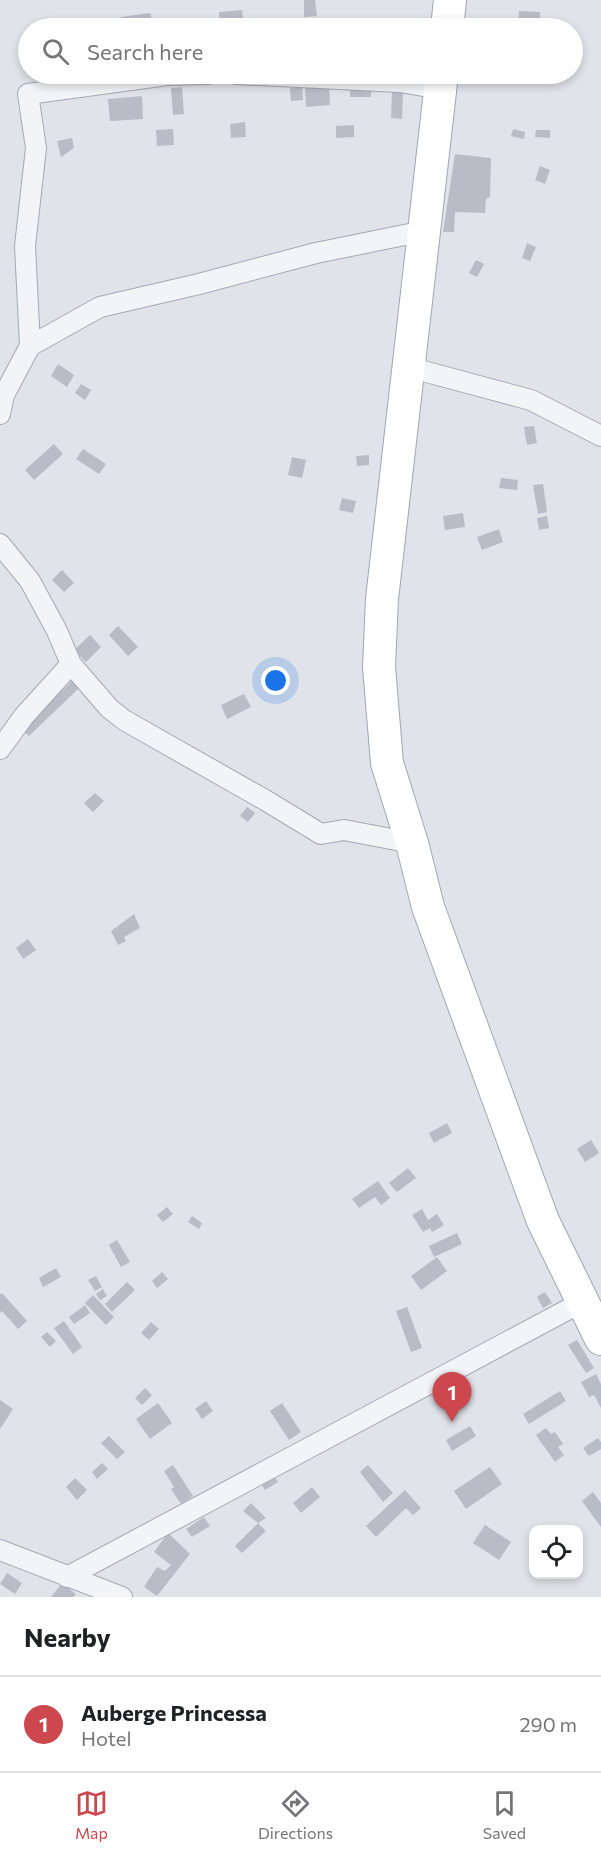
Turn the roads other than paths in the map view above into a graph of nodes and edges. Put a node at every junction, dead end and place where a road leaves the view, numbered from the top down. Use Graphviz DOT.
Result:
graph roads {
  1 [pos="450,0"];
  2 [pos="448,18"];
  3 [pos="101,84"];
  4 [pos="442,84"];
  5 [pos="424,231"];
  6 [pos="30,346"];
  7 [pos="408,367"];
  8 [pos="0,414"];
  9 [pos="601,436"];
  10 [pos="0,544"];
  11 [pos="71,664"];
  12 [pos="0,749"];
  13 [pos="412,843"];
  14 [pos="582,1302"];
  15 [pos="601,1339"];
  16 [pos="0,1551"];
  17 [pos="67,1577"];
  18 [pos="122,1597"];
  1 -- 2 [label="main road"];
  3 -- 6 [label="street"];
  4 -- 5 [label="main road"];
  5 -- 6 [label="street"];
  5 -- 7 [label="main road"];
  6 -- 8 [label="street"];
  7 -- 9 [label="street"];
  7 -- 13 [label="main road"];
  10 -- 11 [label="street"];
  11 -- 12 [label="street"];
  11 -- 13 [label="street"];
  13 -- 14 [label="main road"];
  14 -- 15 [label="main road"];
  14 -- 17 [label="street"];
  16 -- 17 [label="street"];
  17 -- 18 [label="street"];
}
